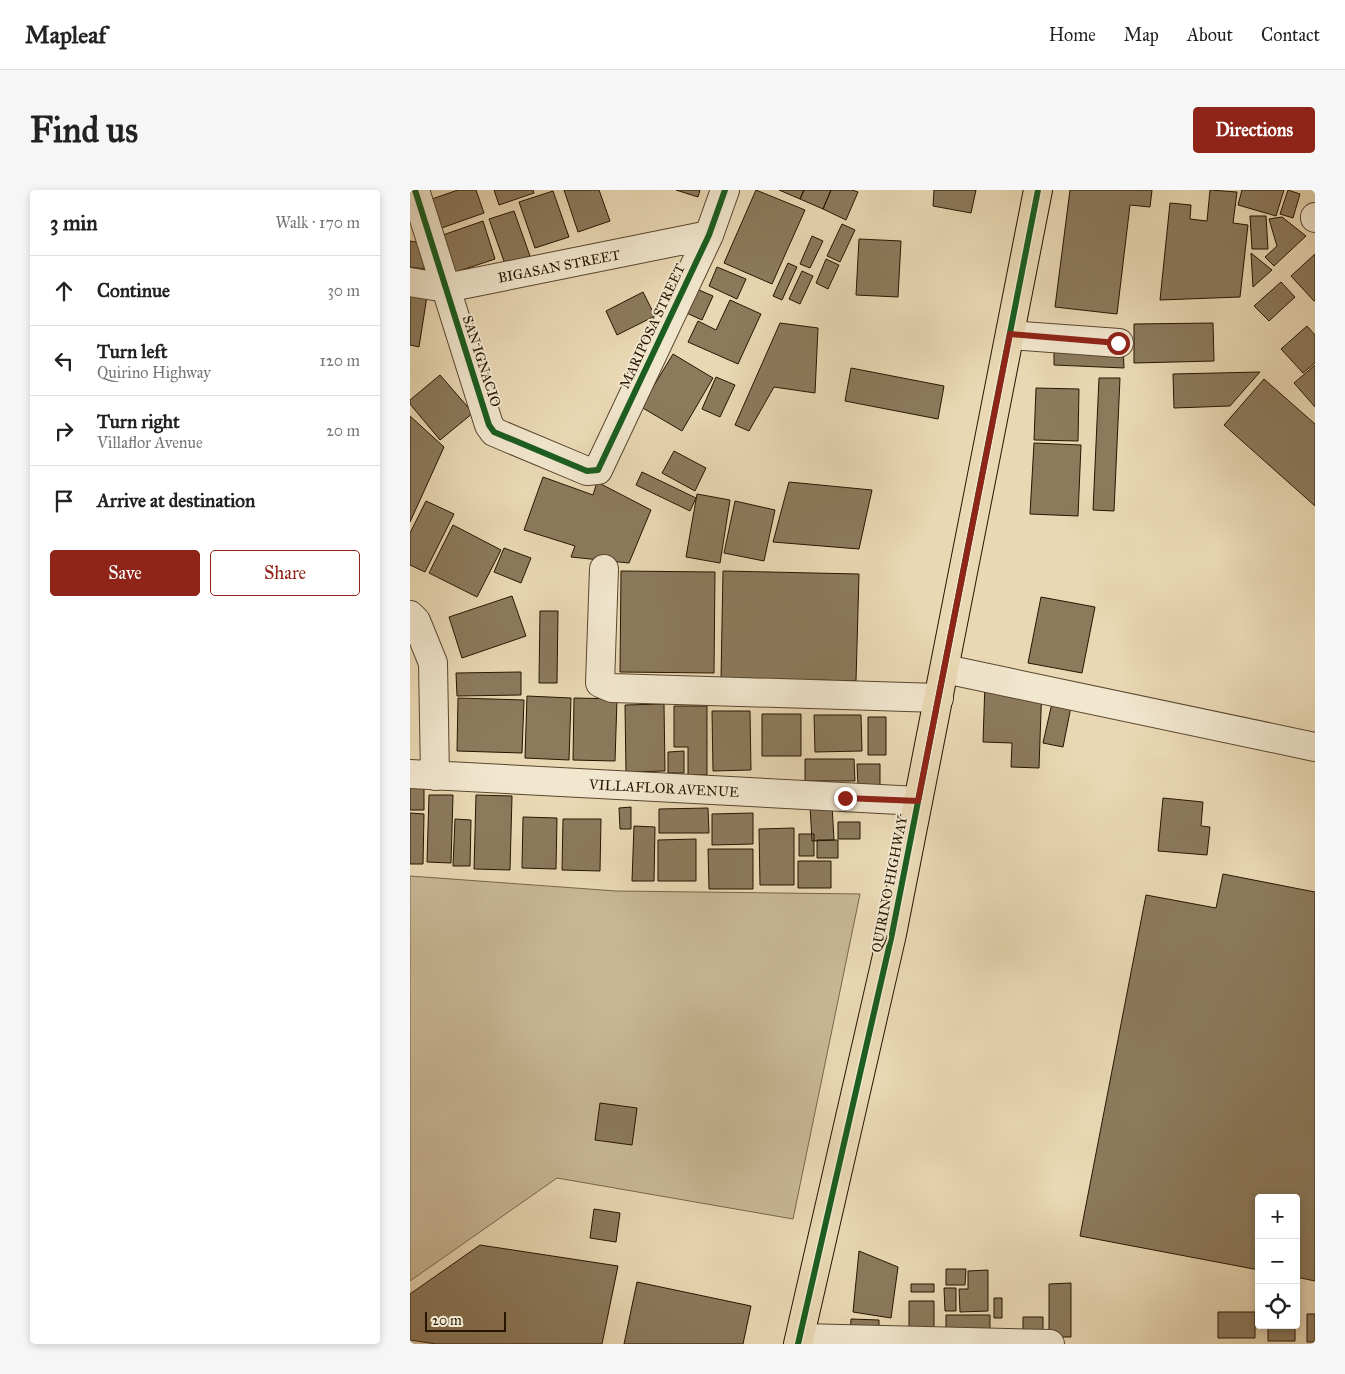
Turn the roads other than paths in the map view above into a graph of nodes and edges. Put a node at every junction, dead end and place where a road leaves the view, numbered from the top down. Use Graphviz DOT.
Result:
graph roads {
  1 [pos="415,190"];
  2 [pos="725,190"];
  3 [pos="1038,190"];
  4 [pos="709,235"];
  5 [pos="410,282"];
  6 [pos="446,288"];
  7 [pos="1010,334"];
  8 [pos="1118,343"];
  9 [pos="598,470"];
  10 [pos="604,569"];
  11 [pos="410,615"];
  12 [pos="945,669"];
  13 [pos="939,698"];
  14 [pos="1315,747"];
  15 [pos="422,775"];
  16 [pos="918,801"];
  17 [pos="799,1341"];
  18 [pos="1050,1344"];
  1 -- 6 [label="street, SAN IGNACIO"];
  2 -- 4 [label="street, MARIPOSA STREET"];
  3 -- 7 [label="main road, QUIRINO HIGHWAY"];
  4 -- 6 [label="street, BIGASAN STREET"];
  4 -- 9 [label="street, MARIPOSA STREET"];
  5 -- 6 [label="street, BIGASAN STREET"];
  6 -- 9 [label="street, SAN IGNACIO"];
  7 -- 8 [label="street"];
  7 -- 12 [label="main road, QUIRINO HIGHWAY"];
  10 -- 13 [label="street"];
  11 -- 15 [label="street"];
  12 -- 13 [label="main road, QUIRINO HIGHWAY"];
  12 -- 14 [label="street"];
  13 -- 16 [label="main road, QUIRINO HIGHWAY"];
  15 -- 16 [label="street, VILLAFLOR AVENUE"];
  16 -- 17 [label="main road, QUIRINO HIGHWAY"];
  17 -- 18 [label="street"];
}
